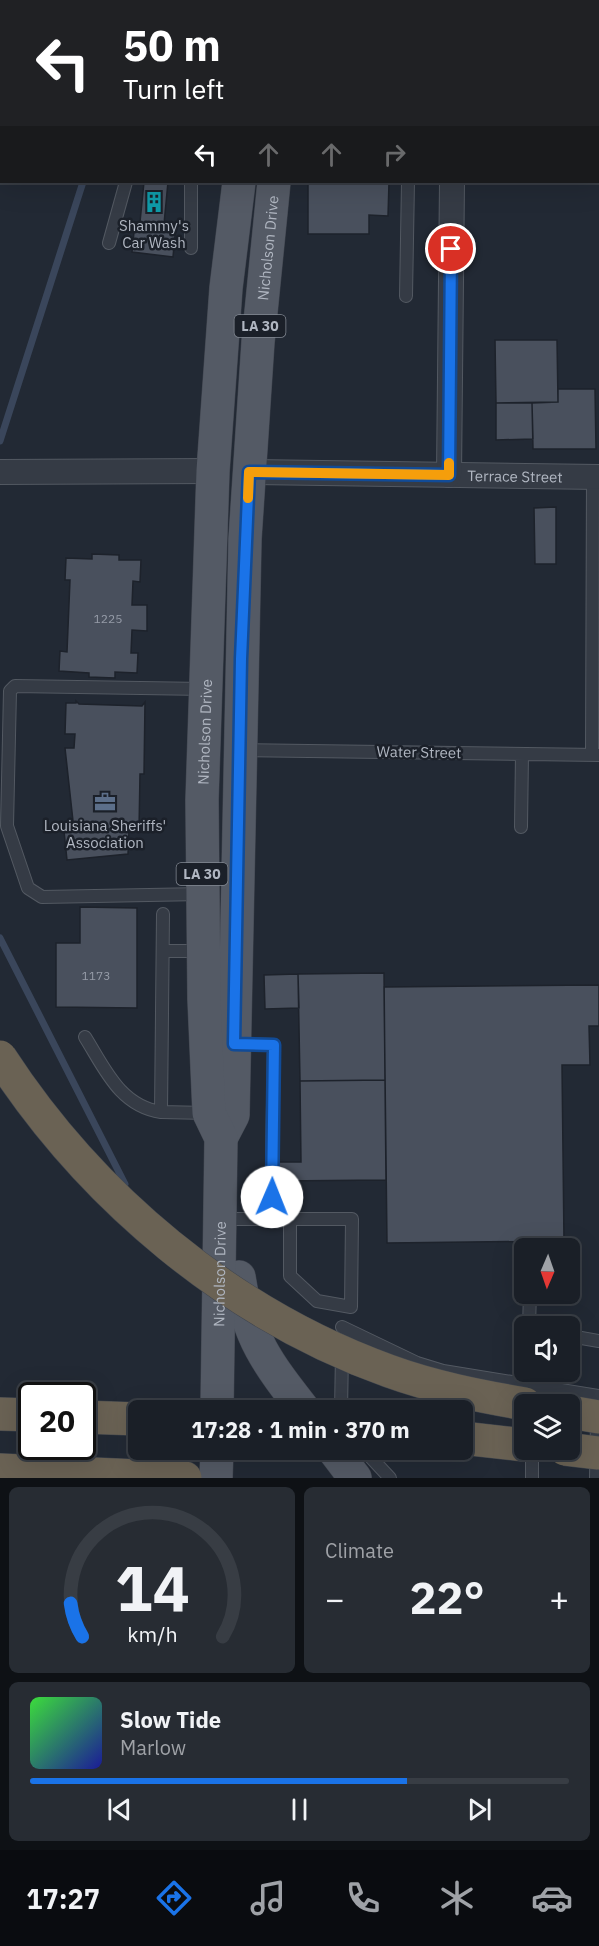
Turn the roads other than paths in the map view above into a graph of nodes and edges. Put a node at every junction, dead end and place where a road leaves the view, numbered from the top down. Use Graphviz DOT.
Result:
graph roads {
  1 [pos="126,183"];
  2 [pos="191,183"];
  3 [pos="239,183"];
  4 [pos="274,183"];
  5 [pos="408,183"];
  6 [pos="452,183"];
  7 [pos="109,243"];
  8 [pos="191,248"];
  9 [pos="406,296"];
  10 [pos="213,471"];
  11 [pos="0,472"];
  12 [pos="249,472"];
  13 [pos="449,475"];
  14 [pos="596,477"];
  15 [pos="205,689"];
  16 [pos="240,750"];
  17 [pos="522,754"];
  18 [pos="596,755"];
  19 [pos="521,827"];
  20 [pos="202,894"];
  21 [pos="163,914"];
  22 [pos="163,951"];
  23 [pos="203,951"];
  24 [pos="85,1037"];
  25 [pos="234,1044"];
  26 [pos="0,1057"];
  27 [pos="161,1112"];
  28 [pos="215,1126"];
  29 [pos="272,1219"];
  30 [pos="290,1219"];
  31 [pos="220,1226"];
  32 [pos="340,1305"];
  33 [pos="342,1327"];
  34 [pos="580,1338"];
  35 [pos="599,1341"];
  36 [pos="521,1394"];
  37 [pos="525,1394"];
  38 [pos="217,1400"];
  39 [pos="297,1400"];
  40 [pos="341,1400"];
  41 [pos="591,1405"];
  42 [pos="0,1414"];
  43 [pos="18,1415"];
  44 [pos="96,1418"];
  45 [pos="128,1419"];
  46 [pos="473,1439"];
  47 [pos="514,1444"];
  48 [pos="580,1451"];
  49 [pos="599,1453"];
  50 [pos="217,1460"];
  51 [pos="341,1460"];
  52 [pos="373,1460"];
  53 [pos="532,1460"];
  54 [pos="0,1470"];
  55 [pos="185,1478"];
  56 [pos="216,1478"];
  57 [pos="355,1478"];
  58 [pos="390,1478"];
  59 [pos="532,1478"];
  60 [pos="596,1478"];
  1 -- 7 [label="lane"];
  2 -- 8 [label="lane"];
  3 -- 10 [label="main road, Nicholson Drive / LA 30"];
  4 -- 12 [label="main road, Nicholson Drive / LA 30"];
  5 -- 9 [label="lane"];
  6 -- 13 [label="street"];
  10 -- 11 [label="street"];
  10 -- 15 [label="main road, Nicholson Drive / LA 30"];
  12 -- 13 [label="street, Terrace Street"];
  12 -- 16 [label="main road, Nicholson Drive / LA 30"];
  13 -- 14 [label="street, Terrace Street"];
  14 -- 18 [label="lane"];
  15 -- 20 [label="main road, Nicholson Drive / LA 30"];
  15 -- 20 [label="lane"];
  16 -- 17 [label="lane, Water Street"];
  16 -- 25 [label="main road, Nicholson Drive / LA 30"];
  17 -- 18 [label="lane, Water Street"];
  17 -- 19 [label="lane"];
  20 -- 23 [label="main road, Nicholson Drive / LA 30"];
  21 -- 22 [label="lane"];
  22 -- 23 [label="lane"];
  22 -- 27 [label="lane"];
  23 -- 28 [label="main road, Nicholson Drive / LA 30"];
  24 -- 27 [label="lane"];
  25 -- 28 [label="main road, Nicholson Drive / LA 30"];
  25 -- 29 [label="lane"];
  26 -- 36 [label="highway, bridge"];
  27 -- 28 [label="lane"];
  28 -- 31 [label="main road, Nicholson Drive / LA 30"];
  29 -- 30 [label="lane"];
  29 -- 31 [label="lane"];
  30 -- 32 [label="lane"];
  30 -- 32 [label="lane"];
  31 -- 38 [label="main road, Nicholson Drive / LA 30"];
  31 -- 39 [label="main road"];
  32 -- 33 [label="lane"];
  33 -- 37 [label="lane"];
  33 -- 40 [label="lane"];
  34 -- 35 [label="lane"];
  41 -- 60 [label="lane"];
  42 -- 43 [label="highway"];
  44 -- 45 [label="highway"];
  46 -- 47 [label="highway"];
  48 -- 49 [label="highway, bridge"];
  50 -- 56 [label="main road"];
  51 -- 57 [label="main road"];
  52 -- 58 [label="lane"];
  53 -- 59 [label="lane"];
  54 -- 55 [label="highway"];
}
